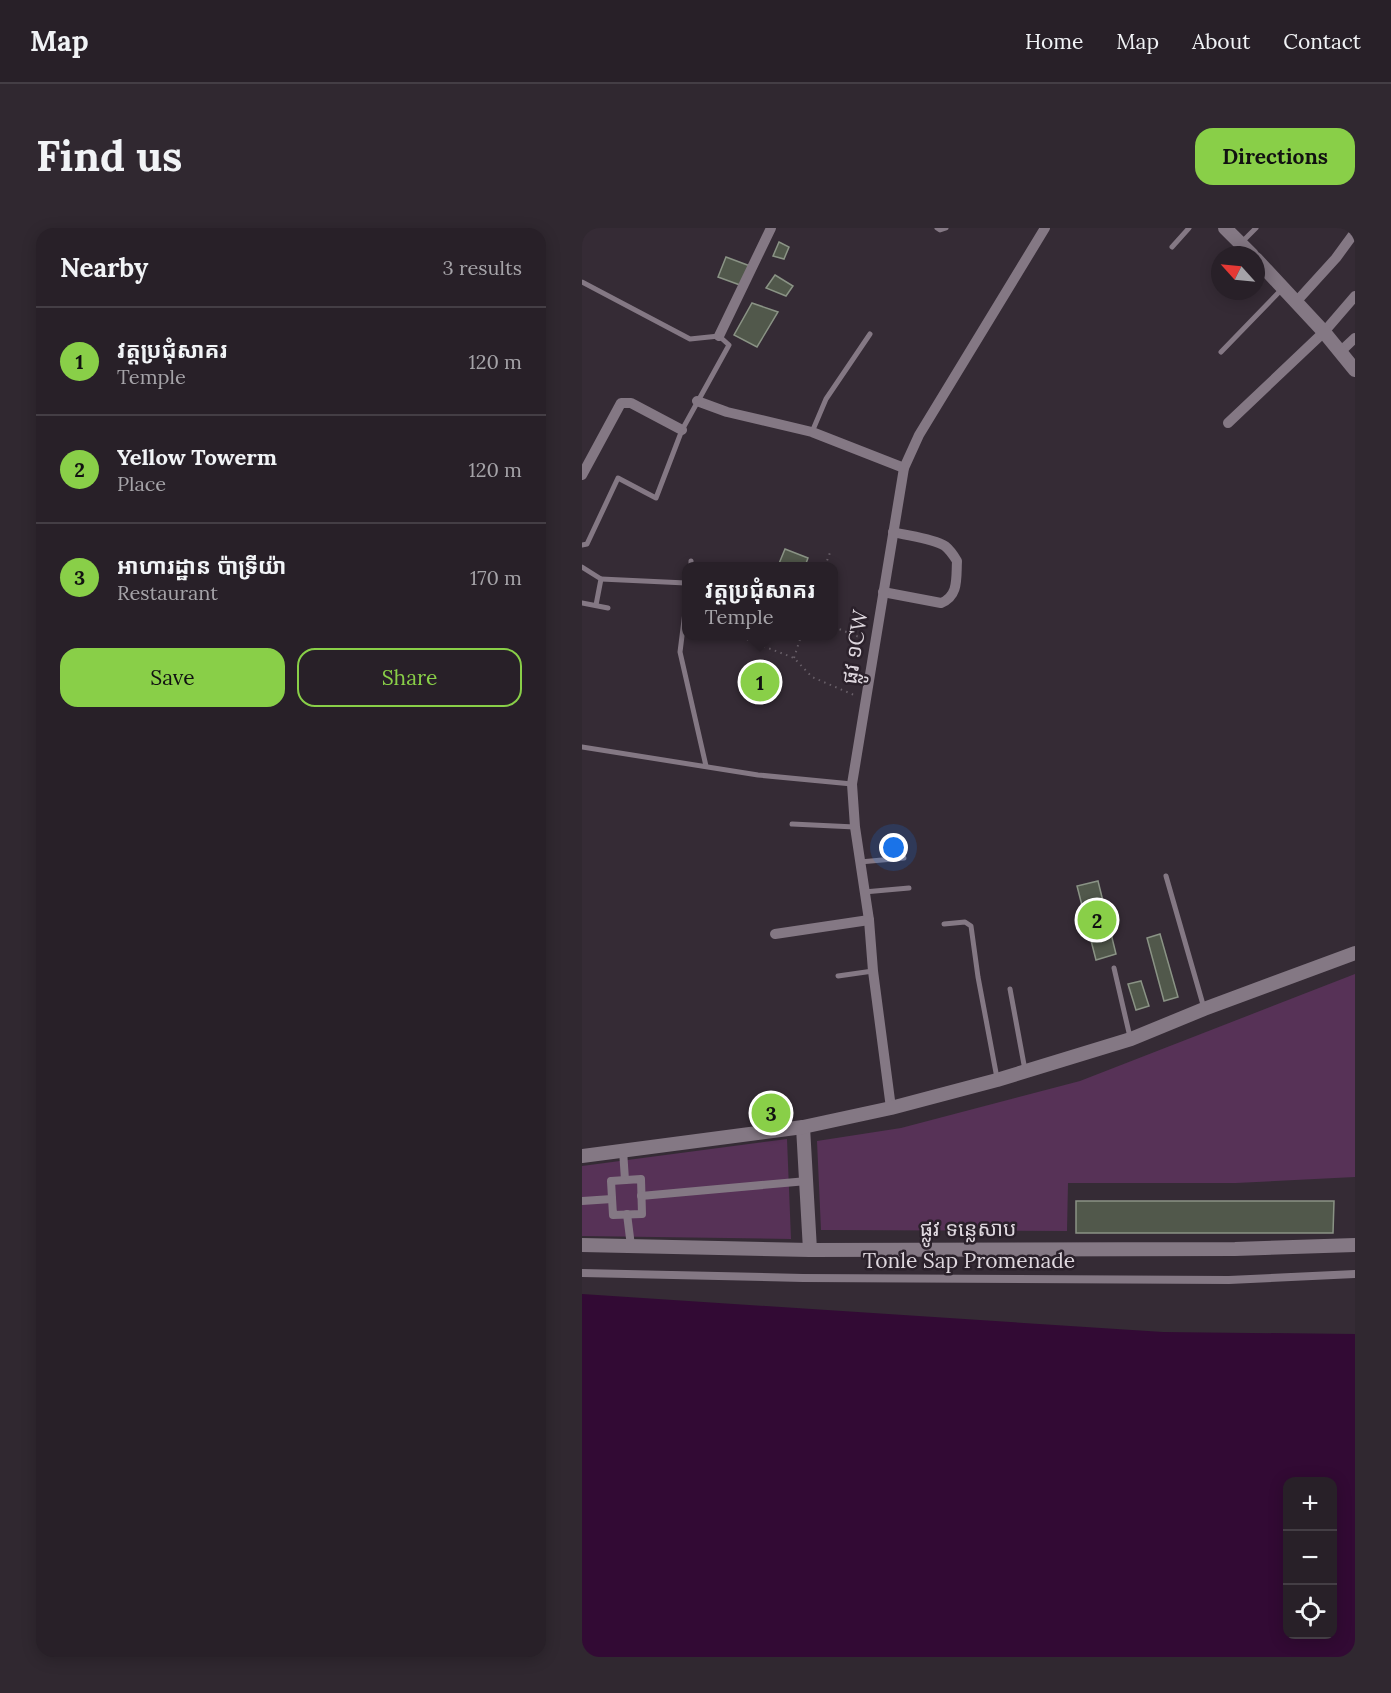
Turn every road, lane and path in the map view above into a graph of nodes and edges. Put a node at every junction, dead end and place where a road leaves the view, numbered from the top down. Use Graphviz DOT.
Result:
graph roads {
  1 [pos="771,228"];
  2 [pos="937,228"];
  3 [pos="946,228"];
  4 [pos="1045,228"];
  5 [pos="1189,228"];
  6 [pos="1226,228"];
  7 [pos="1256,228"];
  8 [pos="1355,232"];
  9 [pos="1241,243"];
  10 [pos="1244,246"];
  11 [pos="1172,247"];
  12 [pos="1265,269"];
  13 [pos="582,282"];
  14 [pos="1283,288"];
  15 [pos="1355,296"];
  16 [pos="1296,302"];
  17 [pos="1324,332"];
  18 [pos="870,334"];
  19 [pos="719,336"];
  20 [pos="1355,338"];
  21 [pos="1221,352"];
  22 [pos="1340,352"];
  23 [pos="1355,370"];
  24 [pos="697,401"];
  25 [pos="1228,423"];
  26 [pos="682,430"];
  27 [pos="812,432"];
  28 [pos="903,468"];
  29 [pos="582,475"];
  30 [pos="893,532"];
  31 [pos="582,545"];
  32 [pos="831,550"];
  33 [pos="827,562"];
  34 [pos="582,567"];
  35 [pos="601,579"];
  36 [pos="682,583"];
  37 [pos="884,592"];
  38 [pos="582,603"];
  39 [pos="596,605"];
  40 [pos="608,608"];
  41 [pos="838,629"];
  42 [pos="682,638"];
  43 [pos="748,640"];
  44 [pos="800,640"];
  45 [pos="875,643"];
  46 [pos="794,658"];
  47 [pos="866,700"];
  48 [pos="582,747"];
  49 [pos="706,766"];
  50 [pos="852,784"];
  51 [pos="792,824"];
  52 [pos="855,827"];
  53 [pos="904,858"];
  54 [pos="860,862"];
  55 [pos="1166,876"];
  56 [pos="909,888"];
  57 [pos="864,892"];
  58 [pos="869,920"];
  59 [pos="944,924"];
  60 [pos="775,934"];
  61 [pos="1355,953"];
  62 [pos="1114,968"];
  63 [pos="873,971"];
  64 [pos="838,976"];
  65 [pos="1010,989"];
  66 [pos="1204,1009"];
  67 [pos="1131,1039"];
  68 [pos="1025,1070"];
  69 [pos="997,1080"];
  70 [pos="891,1108"];
  71 [pos="803,1127"];
  72 [pos="623,1150"];
  73 [pos="582,1156"];
  74 [pos="625,1180"];
  75 [pos="807,1180"];
  76 [pos="641,1196"];
  77 [pos="612,1199"];
  78 [pos="582,1201"];
  79 [pos="627,1214"];
  80 [pos="582,1245"];
  81 [pos="1355,1245"];
  82 [pos="631,1246"];
  83 [pos="810,1250"];
  84 [pos="582,1273"];
  85 [pos="1355,1274"];
  1 -- 19 [label="street"];
  2 -- 3 [label="lane"];
  4 -- 28 [label="street, ផ្លូវ ១CW"];
  5 -- 11 [label="lane"];
  6 -- 9 [label="street"];
  7 -- 9 [label="lane"];
  8 -- 16 [label="street"];
  9 -- 10 [label="street"];
  12 -- 14 [label="street"];
  13 -- 19 [label="lane"];
  14 -- 16 [label="street"];
  14 -- 21 [label="lane"];
  15 -- 17 [label="street"];
  16 -- 17 [label="street"];
  17 -- 22 [label="street"];
  17 -- 25 [label="street"];
  18 -- 27 [label="lane"];
  19 -- 24 [label="lane"];
  20 -- 22 [label="street"];
  22 -- 23 [label="street"];
  24 -- 26 [label="lane"];
  24 -- 27 [label="street"];
  26 -- 29 [label="street"];
  26 -- 31 [label="lane"];
  27 -- 28 [label="street"];
  28 -- 30 [label="street, ផ្លូវ ១CW"];
  30 -- 37 [label="street, ផ្លូវ ១CW"];
  30 -- 37 [label="street"];
  32 -- 33 [label="path"];
  34 -- 35 [label="lane"];
  35 -- 36 [label="lane"];
  35 -- 39 [label="lane"];
  37 -- 45 [label="street, ផ្លូវ ១CW"];
  38 -- 39 [label="lane"];
  39 -- 40 [label="lane"];
  41 -- 45 [label="path"];
  42 -- 49 [label="lane"];
  43 -- 46 [label="path"];
  44 -- 46 [label="path"];
  45 -- 47 [label="street, ផ្លូវ ១CW"];
  46 -- 47 [label="path"];
  47 -- 50 [label="street, ផ្លូវ ១CW"];
  48 -- 49 [label="lane"];
  49 -- 50 [label="lane"];
  50 -- 52 [label="street, ផ្លូវ ១CW"];
  51 -- 52 [label="lane"];
  52 -- 54 [label="street, ផ្លូវ ១CW"];
  53 -- 54 [label="lane"];
  54 -- 57 [label="street, ផ្លូវ ១CW"];
  55 -- 66 [label="lane"];
  56 -- 57 [label="lane"];
  57 -- 58 [label="street, ផ្លូវ ១CW"];
  58 -- 60 [label="street"];
  58 -- 63 [label="street, ផ្លូវ ១CW"];
  59 -- 69 [label="lane"];
  61 -- 66 [label="street"];
  62 -- 67 [label="lane"];
  63 -- 64 [label="lane"];
  63 -- 70 [label="street, ផ្លូវ ១CW"];
  65 -- 68 [label="lane"];
  66 -- 67 [label="street"];
  67 -- 68 [label="street"];
  68 -- 69 [label="street"];
  69 -- 70 [label="street"];
  70 -- 71 [label="street"];
  71 -- 72 [label="street"];
  71 -- 75 [label="street"];
  72 -- 73 [label="street"];
  72 -- 74 [label="street"];
  74 -- 76 [label="street"];
  74 -- 77 [label="street"];
  75 -- 76 [label="street"];
  75 -- 83 [label="street"];
  76 -- 79 [label="street"];
  77 -- 78 [label="street"];
  77 -- 79 [label="street"];
  79 -- 82 [label="street"];
  80 -- 82 [label="street, ផ្លូវ ទន្លេសាប"];
  81 -- 83 [label="street, ផ្លូវ ទន្លេសាប"];
  82 -- 83 [label="street, ផ្លូវ ទន្លេសាប"];
  84 -- 85 [label="street, Tonle Sap Promenade"];
}
